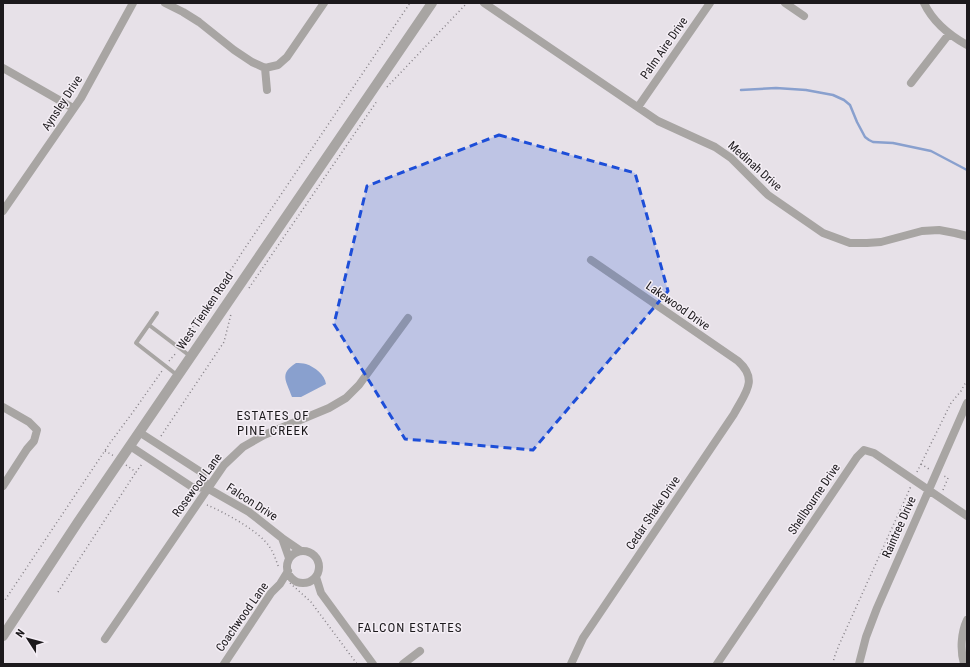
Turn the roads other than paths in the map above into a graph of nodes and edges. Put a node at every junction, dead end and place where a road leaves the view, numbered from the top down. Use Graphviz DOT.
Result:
graph roads {
  1 [pos="133,3"];
  2 [pos="165,3"];
  3 [pos="324,3"];
  4 [pos="432,3"];
  5 [pos="484,3"];
  6 [pos="710,3"];
  7 [pos="785,3"];
  8 [pos="924,3"];
  9 [pos="804,16"];
  10 [pos="949,34"];
  11 [pos="967,45"];
  12 [pos="3,68"];
  13 [pos="265,68"];
  14 [pos="911,83"];
  15 [pos="267,90"];
  16 [pos="638,107"];
  17 [pos="73,108"];
  18 [pos="3,211"];
  19 [pos="967,236"];
  20 [pos="591,260"];
  21 [pos="157,313"];
  22 [pos="408,318"];
  23 [pos="149,325"];
  24 [pos="191,356"];
  25 [pos="748,374"];
  26 [pos="178,375"];
  27 [pos="967,403"];
  28 [pos="3,407"];
  29 [pos="139,432"];
  30 [pos="130,446"];
  31 [pos="3,486"];
  32 [pos="207,488"];
  33 [pos="928,490"];
  34 [pos="967,516"];
  35 [pos="282,538"];
  36 [pos="301,551"];
  37 [pos="289,558"];
  38 [pos="284,571"];
  39 [pos="316,577"];
  40 [pos="306,582"];
  41 [pos="293,583"];
  42 [pos="280,584"];
  43 [pos="321,593"];
  44 [pos="967,620"];
  45 [pos="3,636"];
  46 [pos="105,639"];
  47 [pos="420,651"];
  48 [pos="224,664"];
  49 [pos="373,664"];
  50 [pos="403,664"];
  51 [pos="571,664"];
  52 [pos="717,664"];
  53 [pos="858,664"];
  54 [pos="964,664"];
  1 -- 17 [label="street, Aynsley Drive"];
  2 -- 13 [label="street"];
  3 -- 13 [label="street"];
  4 -- 24 [label="street, West Tienken Road"];
  5 -- 16 [label="street, Medinah Drive"];
  6 -- 16 [label="street, Palm Aire Drive"];
  7 -- 9 [label="street"];
  8 -- 10 [label="street"];
  10 -- 11 [label="street"];
  10 -- 14 [label="street"];
  12 -- 17 [label="street"];
  13 -- 15 [label="street"];
  16 -- 19 [label="street, Medinah Drive"];
  17 -- 18 [label="street, Aynsley Drive"];
  20 -- 25 [label="street, Lakewood Drive"];
  21 -- 23 [label="lane"];
  22 -- 32 [label="street, Rosewood Lane"];
  23 -- 24 [label="lane"];
  23 -- 26 [label="lane"];
  24 -- 26 [label="street, West Tienken Road"];
  25 -- 51 [label="street, Cedar Shake Drive"];
  26 -- 29 [label="street, West Tienken Road"];
  27 -- 33 [label="street, Raintree Drive"];
  28 -- 31 [label="street"];
  29 -- 30 [label="street, West Tienken Road"];
  29 -- 32 [label="street, Falcon Drive"];
  30 -- 32 [label="street, Falcon Drive"];
  30 -- 45 [label="street, West Tienken Road"];
  32 -- 35 [label="street, Falcon Drive"];
  32 -- 46 [label="street, Rosewood Lane"];
  33 -- 34 [label="street, Shellbourne Drive"];
  33 -- 52 [label="street, Shellbourne Drive"];
  33 -- 53 [label="street, Raintree Drive"];
  35 -- 36 [label="street, Falcon Drive"];
  35 -- 37 [label="street, Falcon Drive"];
  36 -- 37 [label="street"];
  36 -- 39 [label="street"];
  37 -- 38 [label="street"];
  38 -- 41 [label="street"];
  38 -- 42 [label="street, Coachwood Lane"];
  39 -- 40 [label="street"];
  39 -- 43 [label="street"];
  40 -- 41 [label="street"];
  40 -- 43 [label="street"];
  41 -- 42 [label="street, Coachwood Lane"];
  42 -- 48 [label="street, Coachwood Lane"];
  43 -- 49 [label="street"];
  44 -- 54 [label="street"];
  47 -- 50 [label="street"];
}
